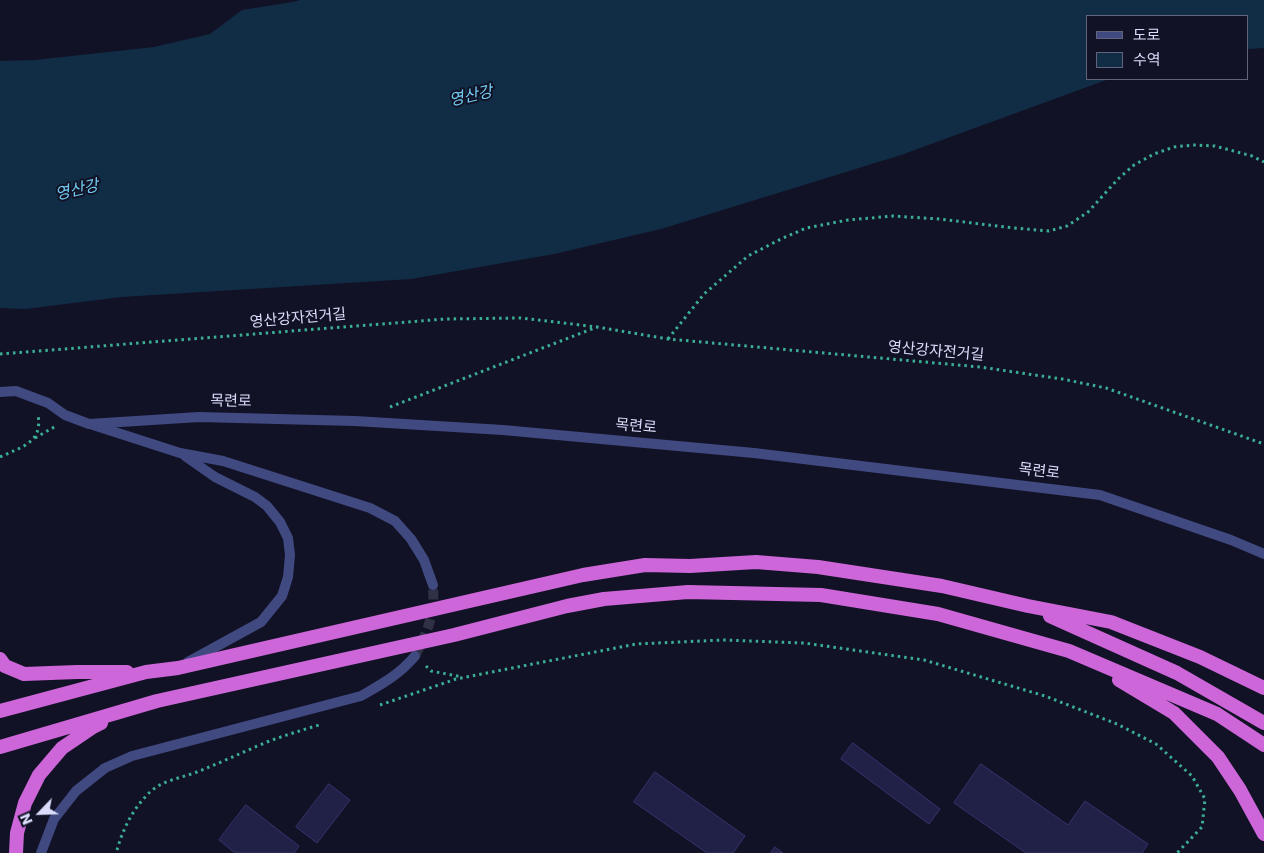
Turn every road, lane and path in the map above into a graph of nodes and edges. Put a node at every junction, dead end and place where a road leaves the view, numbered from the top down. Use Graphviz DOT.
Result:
graph roads {
  1 [pos="1264,162"];
  2 [pos="598,327"];
  3 [pos="668,339"];
  4 [pos="0,354"];
  5 [pos="0,392"];
  6 [pos="34,398"];
  7 [pos="383,410"];
  8 [pos="68,416"];
  9 [pos="89,424"];
  10 [pos="35,438"];
  11 [pos="1264,444"];
  12 [pos="180,453"];
  13 [pos="0,457"];
  14 [pos="1264,554"];
  15 [pos="433,585"];
  16 [pos="1028,606"];
  17 [pos="1068,651"];
  18 [pos="415,656"];
  19 [pos="0,659"];
  20 [pos="178,668"];
  21 [pos="146,672"];
  22 [pos="465,678"];
  23 [pos="1264,688"];
  24 [pos="157,701"];
  25 [pos="373,707"];
  26 [pos="0,711"];
  27 [pos="328,722"];
  28 [pos="1264,723"];
  29 [pos="1264,745"];
  30 [pos="0,747"];
  31 [pos="1264,834"];
  32 [pos="117,850"];
  33 [pos="16,853"];
  34 [pos="41,853"];
  35 [pos="1177,853"];
  1 -- 3 [label="path"];
  2 -- 3 [label="path, 영산강자전거길"];
  2 -- 4 [label="path, 영산강자전거길"];
  2 -- 7 [label="path"];
  3 -- 11 [label="path, 영산강자전거길"];
  5 -- 6 [label="street, 목련로"];
  6 -- 8 [label="street, 목련로"];
  6 -- 10 [label="path"];
  8 -- 9 [label="street, 목련로"];
  8 -- 10 [label="path"];
  9 -- 12 [label="street"];
  9 -- 14 [label="street, 목련로"];
  10 -- 13 [label="path"];
  12 -- 15 [label="street"];
  12 -- 20 [label="street"];
  16 -- 20 [label="highway"];
  16 -- 23 [label="highway"];
  16 -- 28 [label="highway"];
  17 -- 24 [label="highway"];
  17 -- 29 [label="highway"];
  17 -- 31 [label="highway"];
  18 -- 22 [label="path"];
  18 -- 34 [label="street"];
  19 -- 21 [label="highway"];
  20 -- 21 [label="highway"];
  21 -- 26 [label="highway"];
  22 -- 25 [label="path"];
  22 -- 35 [label="path"];
  24 -- 30 [label="highway"];
  24 -- 33 [label="highway"];
  27 -- 32 [label="path"];
}
